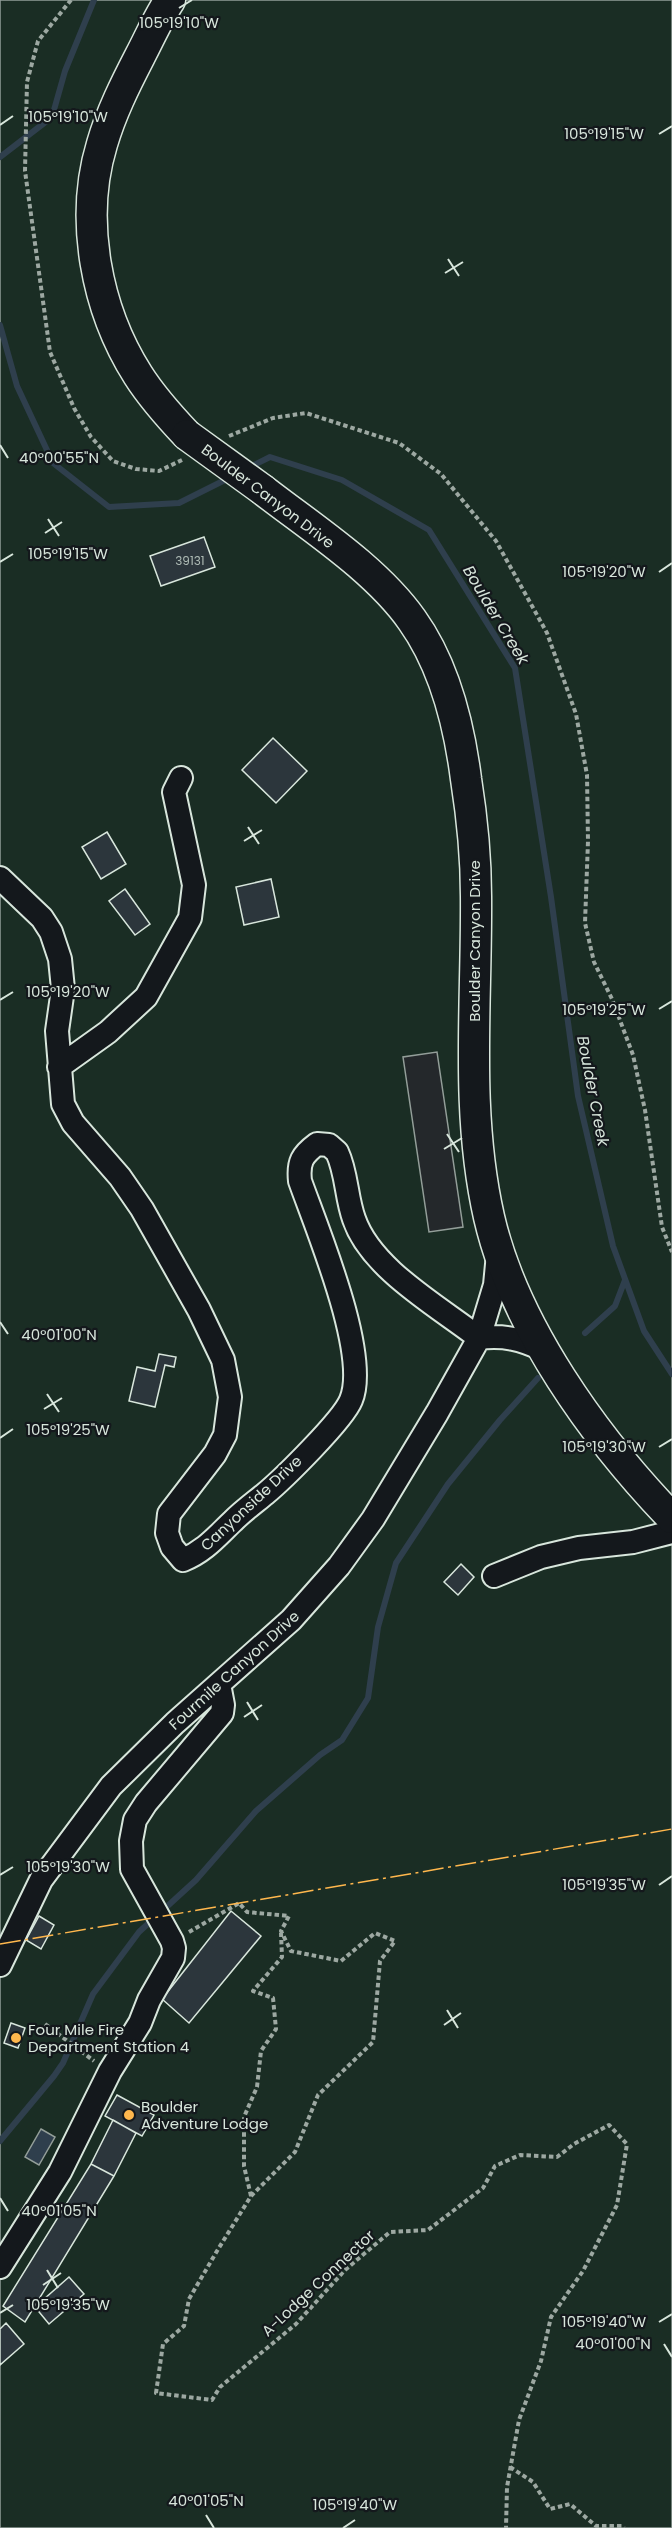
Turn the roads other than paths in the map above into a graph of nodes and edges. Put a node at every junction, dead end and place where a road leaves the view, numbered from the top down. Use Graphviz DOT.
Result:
graph roads {
  1 [pos="170,0"];
  2 [pos="181,778"];
  3 [pos="0,878"];
  4 [pos="59,1067"];
  5 [pos="498,1252"];
  6 [pos="479,1338"];
  7 [pos="544,1350"];
  8 [pos="672,1518"];
  9 [pos="672,1532"];
  10 [pos="494,1576"];
  11 [pos="219,1684"];
  12 [pos="0,1965"];
  13 [pos="0,2267"];
  1 -- 5 [label="main road, Boulder Canyon Drive, bridge"];
  2 -- 4 [label="street"];
  3 -- 4 [label="street, Canyonside Drive"];
  4 -- 6 [label="street, Canyonside Drive"];
  5 -- 6 [label="street, Fourmile Canyon Drive"];
  5 -- 7 [label="main road, Boulder Canyon Drive"];
  6 -- 7 [label="street"];
  6 -- 11 [label="street, Fourmile Canyon Drive"];
  7 -- 8 [label="main road, Boulder Canyon Drive"];
  9 -- 10 [label="street"];
  11 -- 12 [label="street, Fourmile Canyon Drive"];
  11 -- 13 [label="street"];
}
